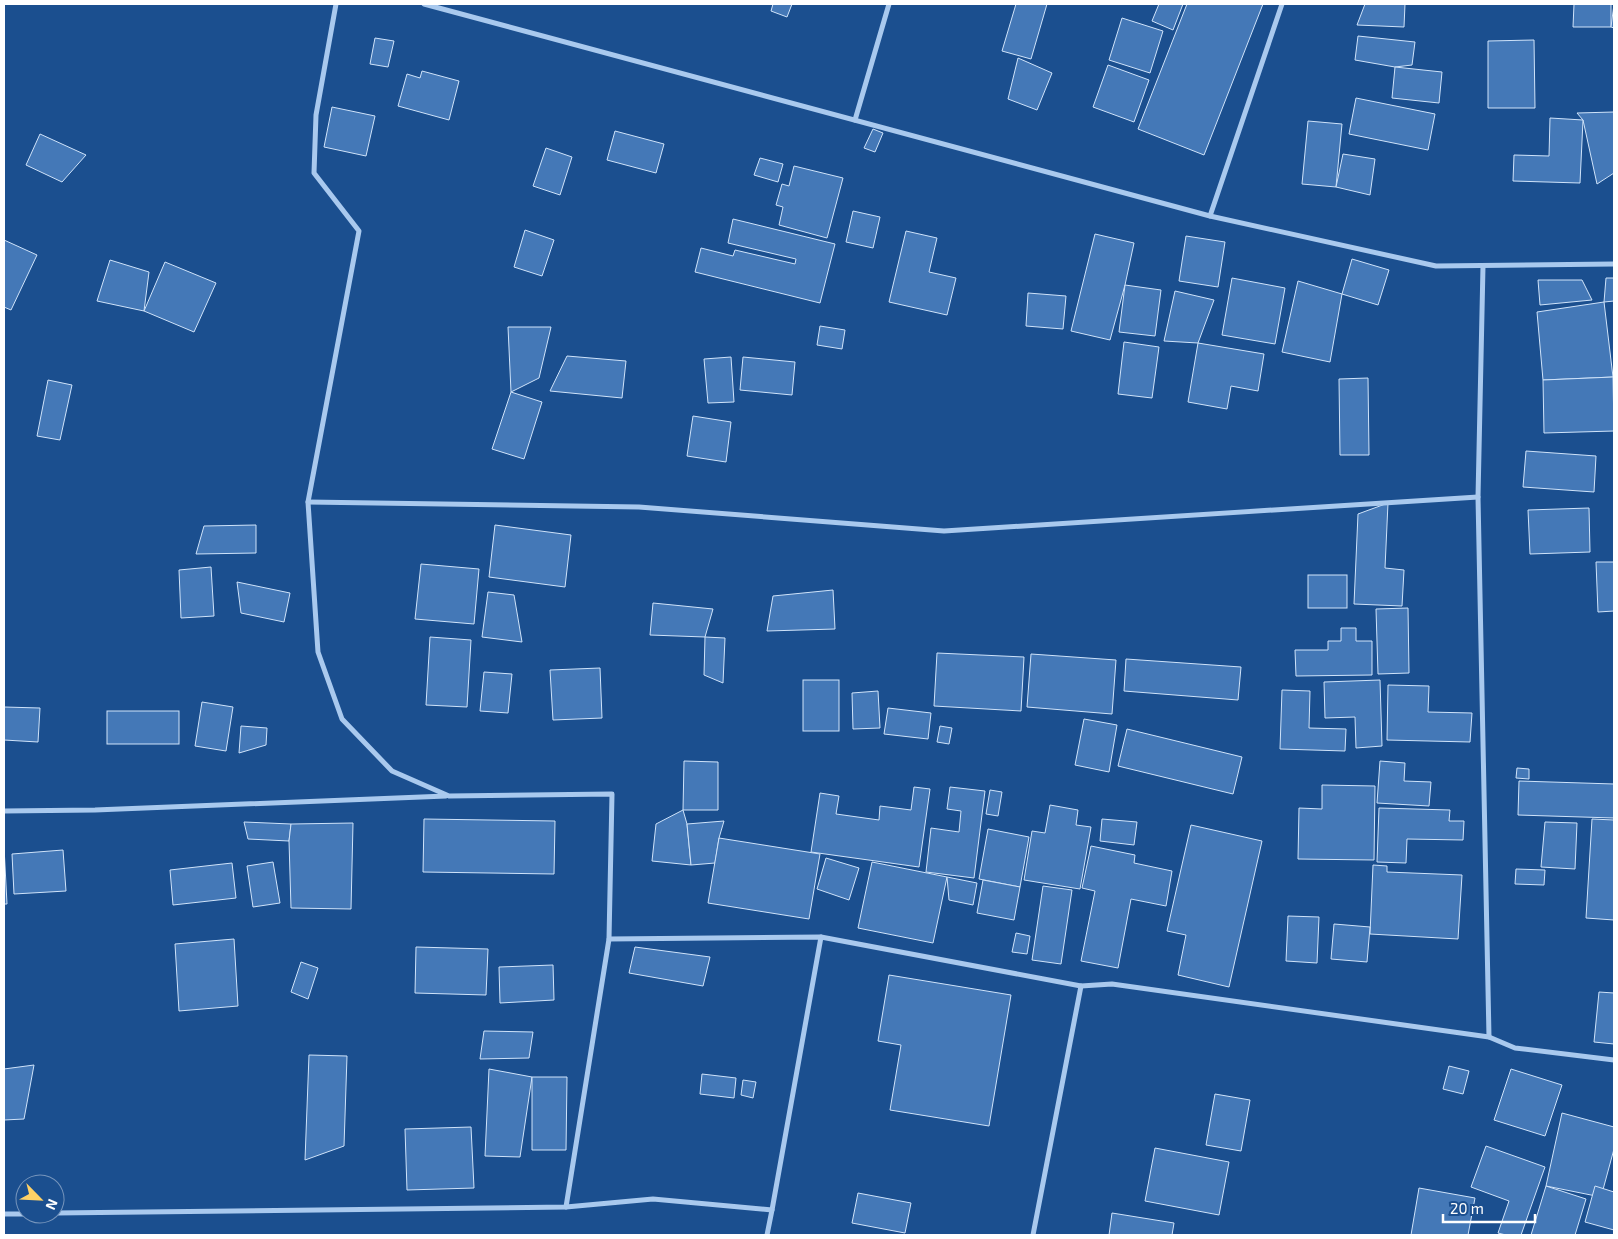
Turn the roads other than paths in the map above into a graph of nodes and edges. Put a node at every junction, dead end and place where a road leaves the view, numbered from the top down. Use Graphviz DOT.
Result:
graph roads {
  1 [pos="336,4"];
  2 [pos="424,4"];
  3 [pos="889,4"];
  4 [pos="1282,4"];
  5 [pos="856,120"];
  6 [pos="1210,216"];
  7 [pos="1614,264"];
  8 [pos="1483,266"];
  9 [pos="1478,497"];
  10 [pos="308,502"];
  11 [pos="448,796"];
  12 [pos="4,811"];
  13 [pos="821,937"];
  14 [pos="609,939"];
  15 [pos="1081,986"];
  16 [pos="1489,1037"];
  17 [pos="1614,1060"];
  18 [pos="566,1207"];
  19 [pos="772,1210"];
  20 [pos="65,1214"];
  21 [pos="767,1235"];
  22 [pos="1033,1235"];
  1 -- 10 [label="street"];
  2 -- 5 [label="street"];
  3 -- 5 [label="street"];
  4 -- 6 [label="street"];
  5 -- 6 [label="street"];
  6 -- 8 [label="street"];
  7 -- 8 [label="street"];
  8 -- 9 [label="street"];
  9 -- 10 [label="street"];
  9 -- 16 [label="street"];
  10 -- 11 [label="street"];
  11 -- 12 [label="street"];
  11 -- 14 [label="street"];
  13 -- 14 [label="street"];
  13 -- 15 [label="street"];
  13 -- 19 [label="street"];
  14 -- 18 [label="street"];
  15 -- 16 [label="street"];
  15 -- 22 [label="street"];
  16 -- 17 [label="street"];
  18 -- 19 [label="street"];
  18 -- 20 [label="street"];
  19 -- 21 [label="street"];
}
